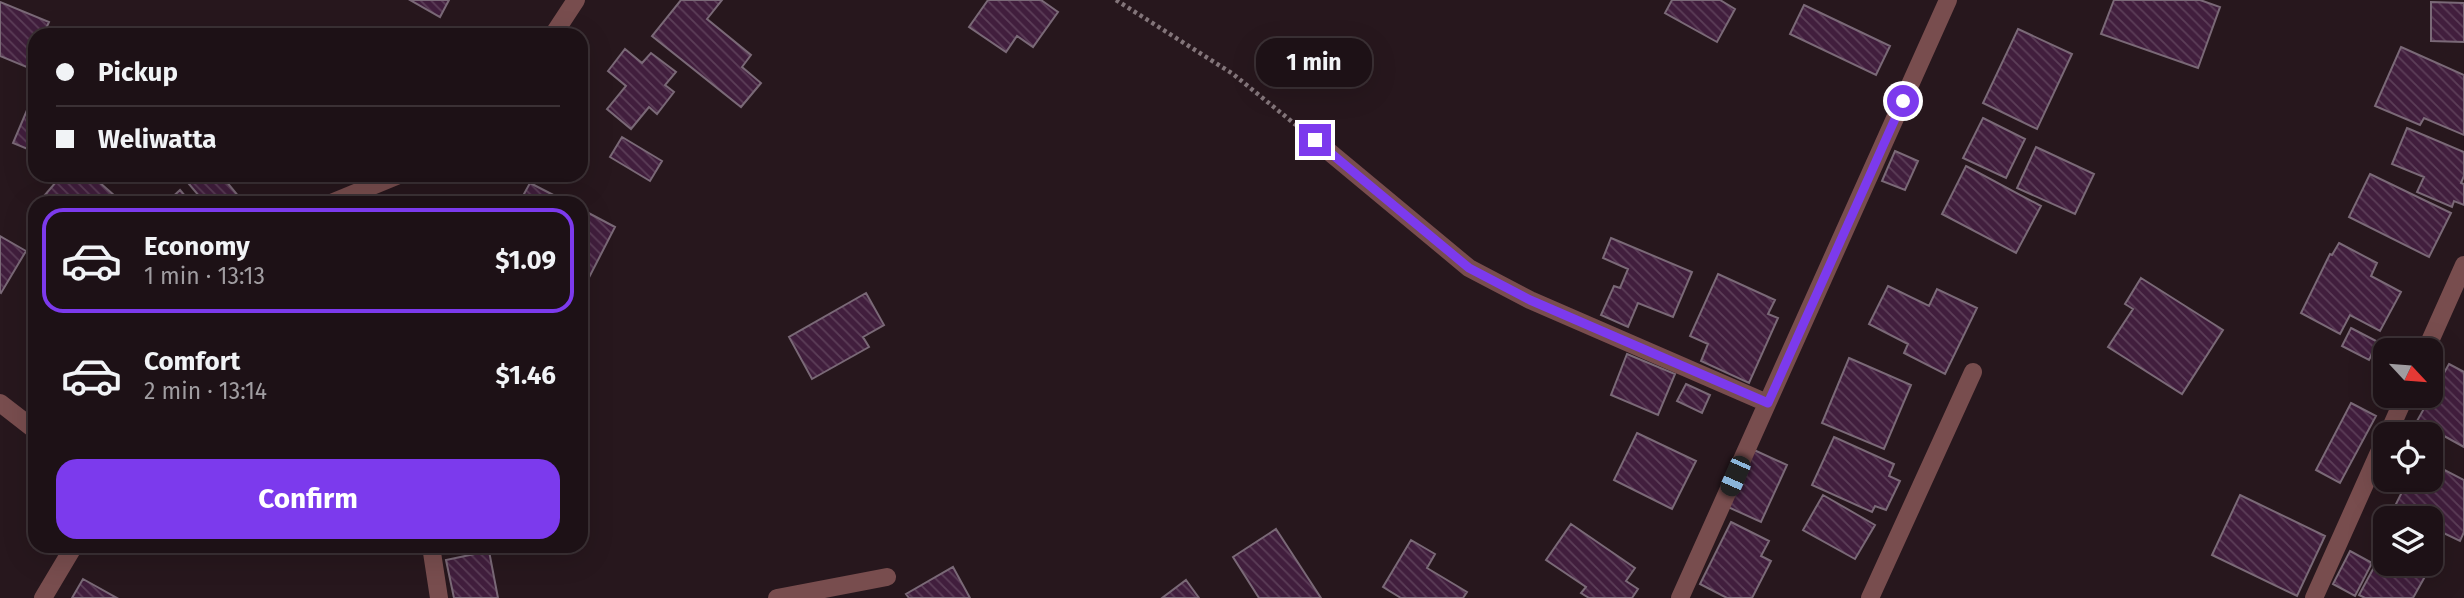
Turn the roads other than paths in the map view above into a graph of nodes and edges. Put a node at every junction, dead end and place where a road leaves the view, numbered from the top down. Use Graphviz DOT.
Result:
graph roads {
  1 [pos="576,0"];
  2 [pos="1948,0"];
  3 [pos="558,28"];
  4 [pos="1315,140"];
  5 [pos="386,182"];
  6 [pos="360,196"];
  7 [pos="2464,265"];
  8 [pos="2431,338"];
  9 [pos="1973,372"];
  10 [pos="1768,403"];
  11 [pos="0,404"];
  12 [pos="28,425"];
  13 [pos="2373,466"];
  14 [pos="70,553"];
  15 [pos="431,553"];
  16 [pos="887,577"];
  17 [pos="43,598"];
  18 [pos="439,598"];
  19 [pos="777,598"];
  20 [pos="1680,598"];
  21 [pos="1870,598"];
  22 [pos="2314,598"];
  1 -- 3 [label="street"];
  2 -- 10 [label="street"];
  4 -- 10 [label="street"];
  5 -- 6 [label="street"];
  7 -- 8 [label="street"];
  9 -- 21 [label="street"];
  10 -- 20 [label="street"];
  11 -- 12 [label="street"];
  13 -- 22 [label="street"];
  14 -- 17 [label="street"];
  15 -- 18 [label="street"];
  16 -- 19 [label="street"];
}
